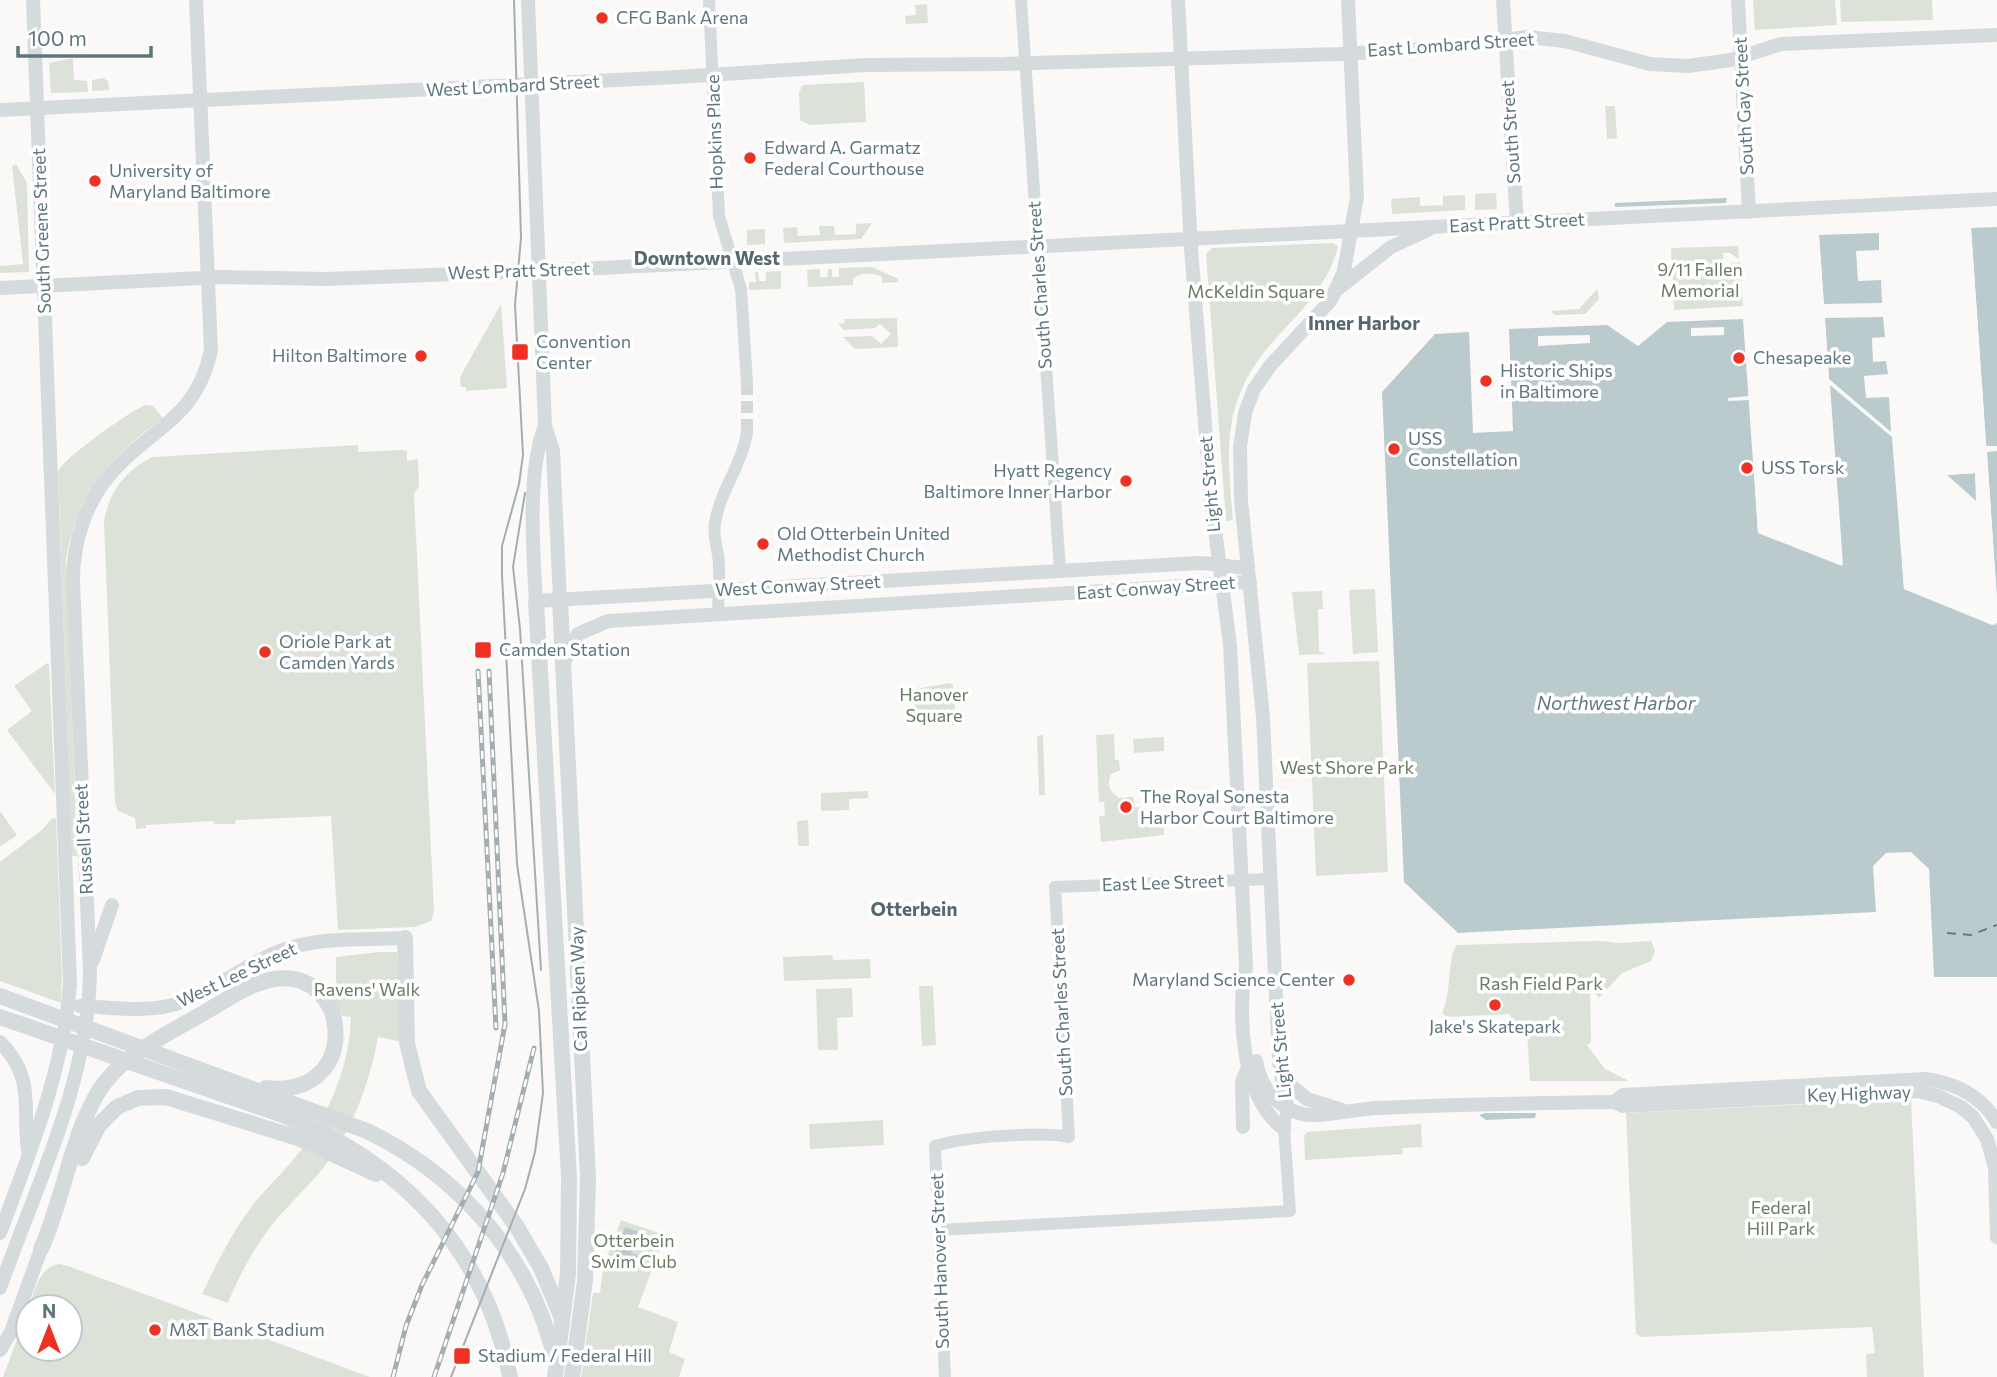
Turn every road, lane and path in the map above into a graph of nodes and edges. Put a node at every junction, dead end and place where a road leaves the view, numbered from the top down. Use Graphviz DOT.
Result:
graph roads {
  1 [pos="33,0"];
  2 [pos="196,0"];
  3 [pos="528,0"];
  4 [pos="709,0"];
  5 [pos="1021,0"];
  6 [pos="1178,0"];
  7 [pos="1348,0"];
  8 [pos="1503,0"];
  9 [pos="1738,0"];
  10 [pos="1997,35"];
  11 [pos="1505,38"];
  12 [pos="1351,52"];
  13 [pos="1741,57"];
  14 [pos="1182,58"];
  15 [pos="1025,63"];
  16 [pos="713,75"];
  17 [pos="531,85"];
  18 [pos="201,101"];
  19 [pos="37,108"];
  20 [pos="0,110"];
  21 [pos="1997,199"];
  22 [pos="1749,212"];
  23 [pos="1517,223"];
  24 [pos="1435,227"];
  25 [pos="1352,230"];
  26 [pos="1191,238"];
  27 [pos="1038,246"];
  28 [pos="732,262"];
  29 [pos="539,271"];
  30 [pos="210,277"];
  31 [pos="44,286"];
  32 [pos="0,288"];
  33 [pos="1339,288"];
  34 [pos="747,383"];
  35 [pos="545,426"];
  36 [pos="747,432"];
  37 [pos="50,463"];
  38 [pos="1218,562"];
  39 [pos="1248,567"];
  40 [pos="1060,571"];
  41 [pos="1250,582"];
  42 [pos="1223,584"];
  43 [pos="718,592"];
  44 [pos="1062,594"];
  45 [pos="560,600"];
  46 [pos="536,601"];
  47 [pos="718,615"];
  48 [pos="565,660"];
  49 [pos="1271,879"];
  50 [pos="1241,880"];
  51 [pos="1055,887"];
  52 [pos="112,905"];
  53 [pos="405,938"];
  54 [pos="1245,966"];
  55 [pos="90,971"];
  56 [pos="0,996"];
  57 [pos="69,1005"];
  58 [pos="88,1006"];
  59 [pos="0,1017"];
  60 [pos="0,1042"];
  61 [pos="1248,1068"];
  62 [pos="1283,1079"];
  63 [pos="240,1082"];
  64 [pos="1614,1102"];
  65 [pos="1287,1108"];
  66 [pos="1343,1110"];
  67 [pos="1997,1122"];
  68 [pos="1243,1127"];
  69 [pos="1284,1129"];
  70 [pos="935,1146"];
  71 [pos="29,1156"];
  72 [pos="405,1191"];
  73 [pos="56,1211"];
  74 [pos="939,1230"];
  75 [pos="0,1233"];
  76 [pos="1997,1237"];
  77 [pos="41,1249"];
  78 [pos="0,1289"];
  79 [pos="0,1350"];
  80 [pos="510,1377"];
  81 [pos="557,1377"];
  82 [pos="572,1377"];
  83 [pos="946,1377"];
  1 -- 19 [label="main road, South Greene Street"];
  2 -- 18 [label="main road, Russell Street"];
  3 -- 17 [label="main road"];
  4 -- 16 [label="main road, Hopkins Place"];
  5 -- 15 [label="main road, South Charles Street"];
  6 -- 14 [label="main road, Light Street"];
  7 -- 12 [label="main road, Light Street"];
  8 -- 11 [label="main road, South Street"];
  9 -- 13 [label="main road, South Gay Street"];
  10 -- 13 [label="main road, East Lombard Street"];
  11 -- 12 [label="main road, East Lombard Street"];
  11 -- 13 [label="main road, East Lombard Street"];
  11 -- 23 [label="main road, South Street"];
  12 -- 14 [label="main road, East Lombard Street"];
  12 -- 25 [label="main road, Light Street"];
  13 -- 22 [label="main road, South Gay Street"];
  14 -- 15 [label="main road, East Lombard Street"];
  14 -- 26 [label="main road, Light Street"];
  15 -- 16 [label="main road, West Lombard Street"];
  15 -- 27 [label="main road, South Charles Street"];
  16 -- 17 [label="main road, West Lombard Street"];
  16 -- 28 [label="main road, Hopkins Place"];
  17 -- 18 [label="main road, West Lombard Street"];
  17 -- 29 [label="main road"];
  18 -- 19 [label="main road, West Lombard Street"];
  18 -- 30 [label="main road, Russell Street"];
  19 -- 20 [label="main road, West Lombard Street"];
  19 -- 31 [label="main road, South Greene Street"];
  21 -- 22 [label="main road, East Pratt Street"];
  22 -- 23 [label="main road, East Pratt Street"];
  23 -- 24 [label="main road, East Pratt Street"];
  24 -- 25 [label="main road, East Pratt Street"];
  24 -- 33 [label="main road"];
  25 -- 26 [label="main road, East Pratt Street"];
  25 -- 33 [label="main road, Light Street"];
  26 -- 27 [label="main road, East Pratt Street"];
  26 -- 38 [label="main road, Light Street"];
  27 -- 28 [label="main road, West Pratt Street"];
  27 -- 40 [label="main road, South Charles Street"];
  28 -- 29 [label="main road, West Pratt Street"];
  28 -- 34 [label="main road, Hopkins Place"];
  29 -- 30 [label="main road, West Pratt Street"];
  29 -- 35 [label="main road"];
  30 -- 31 [label="main road, West Pratt Street"];
  30 -- 55 [label="main road, Russell Street"];
  31 -- 32 [label="main road, West Pratt Street"];
  31 -- 37 [label="main road, South Greene Street"];
  33 -- 39 [label="main road, Light Street"];
  35 -- 45 [label="main road"];
  35 -- 46 [label="main road"];
  36 -- 43 [label="main road"];
  37 -- 57 [label="main road, Russell Street"];
  38 -- 39 [label="main road, East Conway Street"];
  38 -- 40 [label="main road, East Conway Street"];
  38 -- 42 [label="main road, Light Street"];
  39 -- 41 [label="main road, Light Street"];
  40 -- 43 [label="main road, West Conway Street"];
  41 -- 42 [label="main road, East Conway Street"];
  41 -- 49 [label="main road, Light Street"];
  42 -- 44 [label="main road, East Conway Street"];
  42 -- 50 [label="main road, Light Street"];
  43 -- 45 [label="main road, West Conway Street"];
  43 -- 47 [label="main road"];
  44 -- 47 [label="main road, West Conway Street"];
  45 -- 46 [label="main road, West Conway Street"];
  45 -- 48 [label="highway, Cal Ripken Way"];
  46 -- 81 [label="highway, Cal Ripken Way"];
  47 -- 48 [label="main road, West Conway Street"];
  48 -- 82 [label="highway, Cal Ripken Way"];
  49 -- 50 [label="main road, East Lee Street"];
  49 -- 62 [label="main road, Light Street"];
  50 -- 51 [label="main road, East Lee Street"];
  50 -- 54 [label="main road, Light Street"];
  51 -- 70 [label="main road, South Charles Street"];
  52 -- 55 [label="main road"];
  53 -- 58 [label="main road, West Lee Street"];
  53 -- 82 [label="highway"];
  54 -- 61 [label="main road, Light Street"];
  54 -- 65 [label="main road, Light Street"];
  55 -- 58 [label="main road, Russell Street"];
  56 -- 63 [label="highway"];
  57 -- 58 [label="main road, West Lee Street"];
  57 -- 71 [label="main road, Russell Street"];
  58 -- 78 [label="main road, Russell Street"];
  59 -- 72 [label="highway"];
  60 -- 71 [label="main road"];
  61 -- 68 [label="main road"];
  61 -- 69 [label="main road, Light Street"];
  62 -- 65 [label="main road, Light Street"];
  62 -- 66 [label="main road, Key Highway"];
  63 -- 73 [label="highway"];
  63 -- 81 [label="highway"];
  64 -- 66 [label="main road, Key Highway"];
  64 -- 67 [label="main road, Key Highway"];
  64 -- 76 [label="main road, Key Highway"];
  65 -- 66 [label="main road, Key Highway"];
  65 -- 69 [label="main road, Light Street"];
  69 -- 74 [label="main road, Light Street"];
  70 -- 74 [label="main road, South Hanover Street"];
  71 -- 75 [label="main road, Russell Street"];
  72 -- 73 [label="highway"];
  72 -- 80 [label="highway"];
  73 -- 77 [label="highway"];
  74 -- 83 [label="main road, South Hanover Street"];
  77 -- 79 [label="main road"];
}
